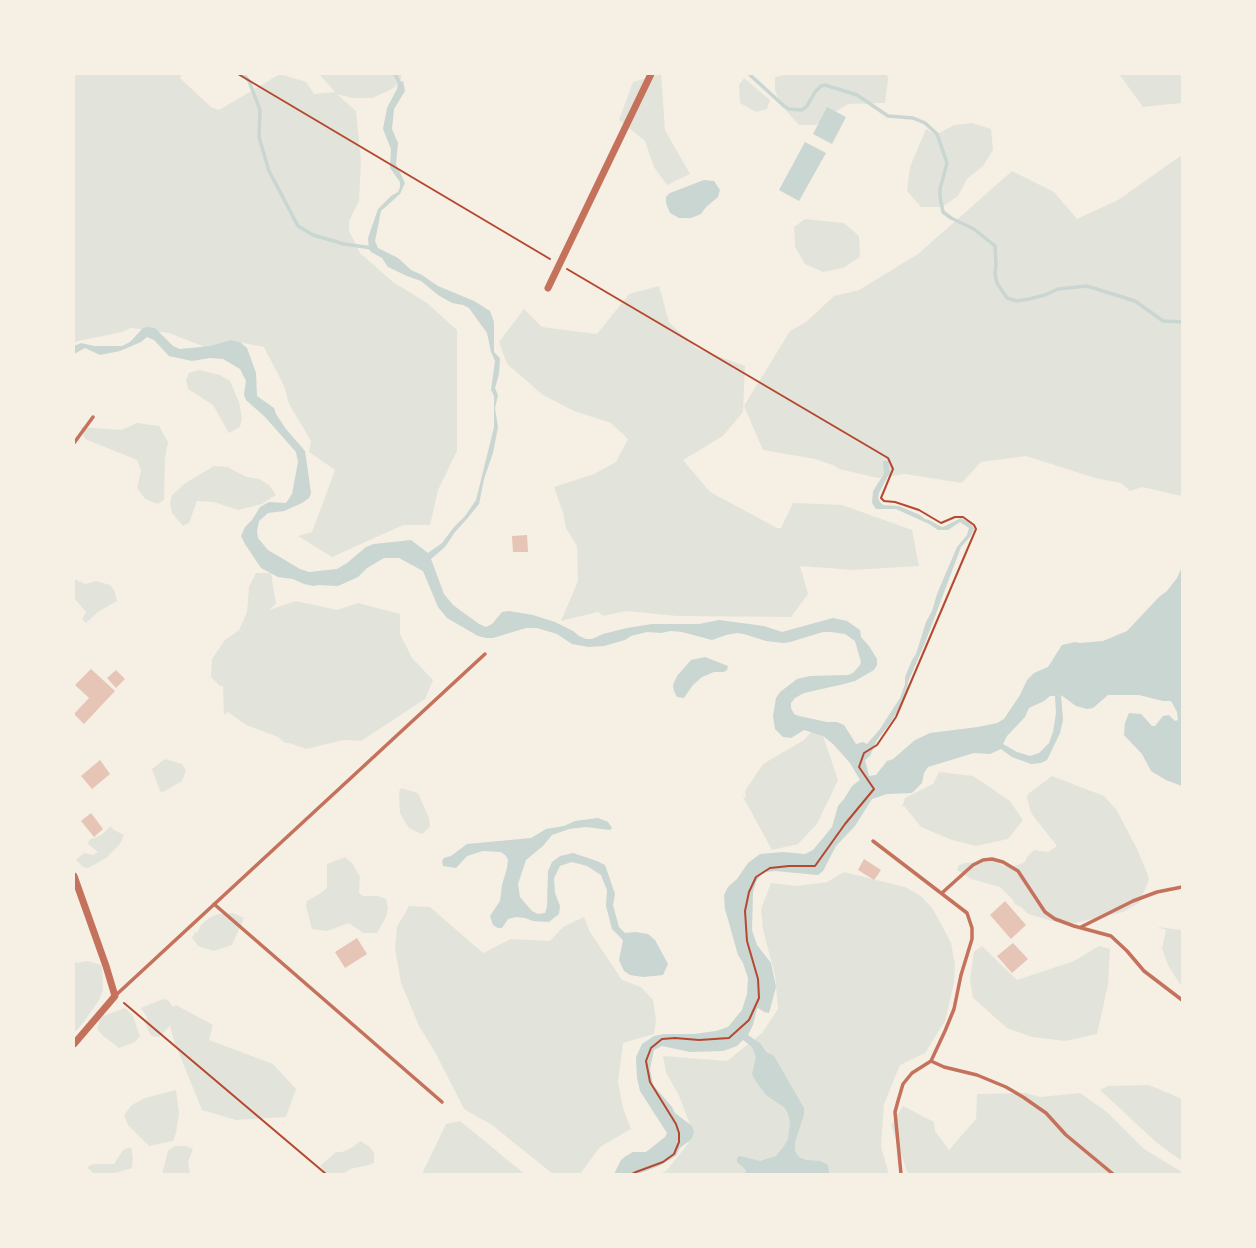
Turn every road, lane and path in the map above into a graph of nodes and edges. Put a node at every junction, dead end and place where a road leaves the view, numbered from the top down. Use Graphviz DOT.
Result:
graph roads {
  1 [pos="238,74"];
  2 [pos="651,74"];
  3 [pos="551,259"];
  4 [pos="563,266"];
  5 [pos="548,288"];
  6 [pos="93,417"];
  7 [pos="74,443"];
  8 [pos="485,654"];
  9 [pos="873,841"];
  10 [pos="74,881"];
  11 [pos="1182,887"];
  12 [pos="943,892"];
  13 [pos="214,904"];
  14 [pos="1079,928"];
  15 [pos="116,996"];
  16 [pos="1182,1000"];
  17 [pos="74,1044"];
  18 [pos="931,1061"];
  19 [pos="442,1102"];
  20 [pos="326,1174"];
  21 [pos="632,1174"];
  22 [pos="901,1174"];
  23 [pos="1113,1174"];
  1 -- 3 [label="path"];
  2 -- 5 [label="street"];
  4 -- 21 [label="path"];
  6 -- 7 [label="lane"];
  8 -- 13 [label="lane"];
  9 -- 12 [label="lane"];
  10 -- 15 [label="street"];
  11 -- 14 [label="lane"];
  12 -- 14 [label="lane"];
  12 -- 18 [label="lane"];
  13 -- 15 [label="lane"];
  13 -- 19 [label="lane"];
  14 -- 16 [label="lane"];
  15 -- 17 [label="street"];
  15 -- 20 [label="path"];
  18 -- 22 [label="lane"];
  18 -- 23 [label="lane"];
}
